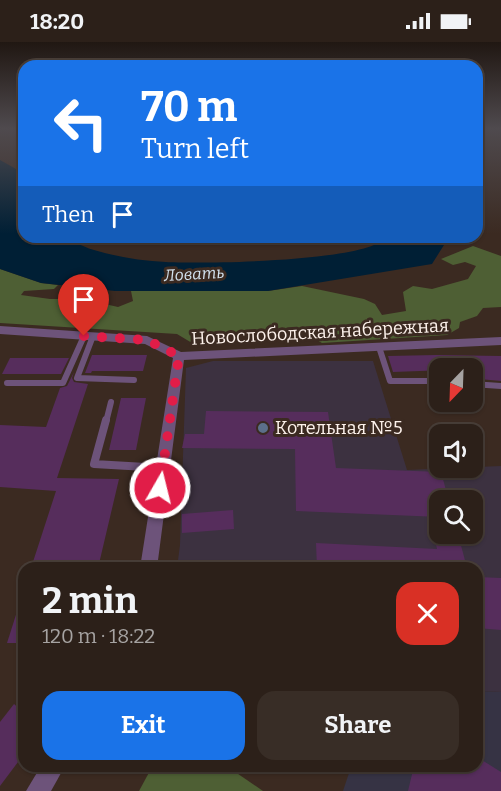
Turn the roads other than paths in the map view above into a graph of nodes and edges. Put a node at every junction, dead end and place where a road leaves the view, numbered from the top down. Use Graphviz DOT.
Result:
graph roads {
  1 [pos="0,330"];
  2 [pos="89,336"];
  3 [pos="501,341"];
  4 [pos="379,347"];
  5 [pos="179,356"];
  6 [pos="134,380"];
  7 [pos="429,381"];
  8 [pos="7,383"];
  9 [pos="483,385"];
  10 [pos="501,386"];
  11 [pos="111,402"];
  12 [pos="163,468"];
  13 [pos="149,562"];
  14 [pos="50,772"];
  15 [pos="38,791"];
  1 -- 2 [label="street, Новослободская набережная"];
  2 -- 5 [label="street, Новослободская набережная"];
  2 -- 6 [label="lane"];
  2 -- 8 [label="lane"];
  3 -- 4 [label="street, Новослободская набережная"];
  4 -- 5 [label="street, Новослободская набережная"];
  4 -- 7 [label="lane"];
  5 -- 12 [label="street"];
  9 -- 10 [label="lane"];
  11 -- 12 [label="lane"];
  12 -- 13 [label="street"];
  14 -- 15 [label="street"];
}
